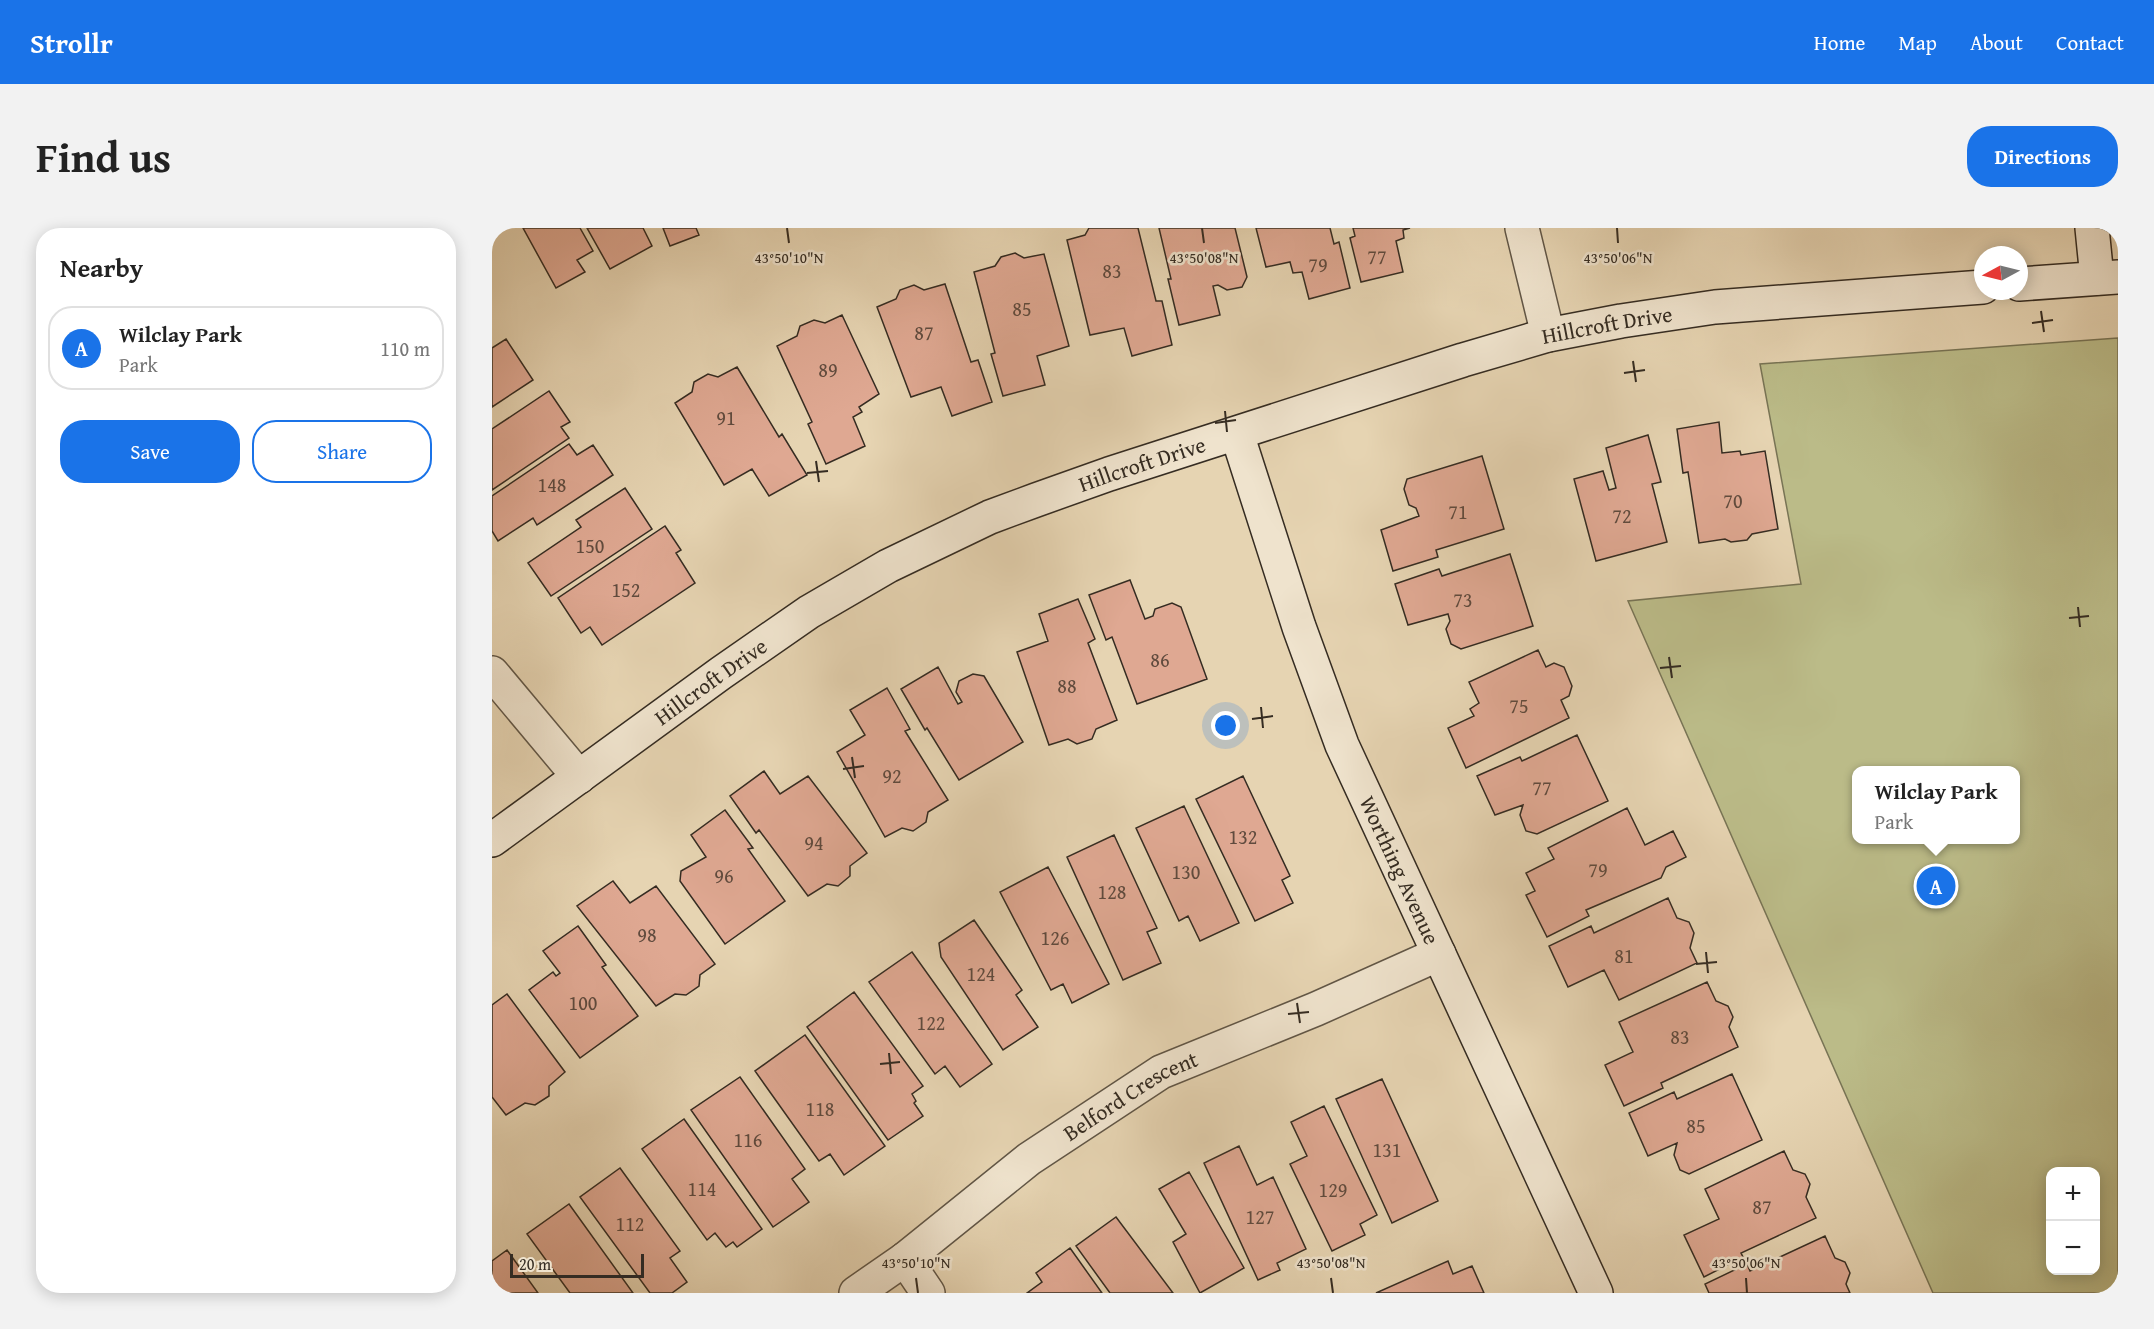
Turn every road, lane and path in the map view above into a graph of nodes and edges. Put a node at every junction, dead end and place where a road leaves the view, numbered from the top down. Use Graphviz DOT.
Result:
graph roads {
  1 [pos="1522,228"];
  2 [pos="2092,228"];
  3 [pos="2107,278"];
  4 [pos="2028,283"];
  5 [pos="1974,288"];
  6 [pos="1548,335"];
  7 [pos="1237,434"];
  8 [pos="492,673"];
  9 [pos="579,777"];
  10 [pos="492,840"];
  11 [pos="1439,954"];
  12 [pos="905,1259"];
  13 [pos="856,1293"];
  14 [pos="928,1293"];
  15 [pos="1596,1293"];
  1 -- 6 [label="street"];
  2 -- 3 [label="street"];
  3 -- 4 [label="street"];
  5 -- 6 [label="street, Hillcroft Drive"];
  6 -- 7 [label="street, Hillcroft Drive"];
  7 -- 9 [label="street, Hillcroft Drive"];
  7 -- 11 [label="street, Worthing Avenue"];
  8 -- 9 [label="street"];
  9 -- 10 [label="street, Hillcroft Drive"];
  11 -- 12 [label="street, Belford Crescent"];
  11 -- 15 [label="street, Worthing Avenue"];
  12 -- 13 [label="street, Belford Crescent"];
  12 -- 14 [label="street"];
}
